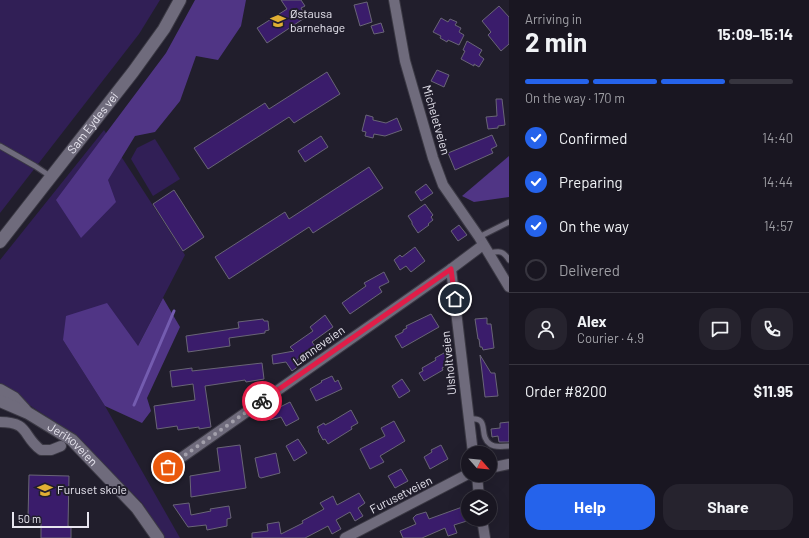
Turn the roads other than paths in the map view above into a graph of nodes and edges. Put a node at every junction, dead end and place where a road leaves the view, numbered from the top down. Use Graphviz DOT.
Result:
graph roads {
  1 [pos="180,0"];
  2 [pos="394,0"];
  3 [pos="0,146"];
  4 [pos="51,176"];
  5 [pos="509,222"];
  6 [pos="0,242"];
  7 [pos="484,245"];
  8 [pos="509,260"];
  9 [pos="451,269"];
  10 [pos="509,287"];
  11 [pos="0,390"];
  12 [pos="0,401"];
  13 [pos="28,412"];
  14 [pos="468,420"];
  15 [pos="0,422"];
  16 [pos="61,446"];
  17 [pos="472,446"];
  18 [pos="509,446"];
  19 [pos="509,464"];
  20 [pos="168,467"];
  21 [pos="497,467"];
  22 [pos="461,478"];
  23 [pos="483,526"];
  24 [pos="158,538"];
  25 [pos="345,538"];
  26 [pos="485,538"];
  1 -- 4 [label="main road, Sam Eydes vei"];
  2 -- 7 [label="street, Micheletveien"];
  3 -- 4 [label="lane"];
  4 -- 6 [label="main road, Sam Eydes vei"];
  5 -- 7 [label="lane"];
  7 -- 8 [label="lane"];
  7 -- 9 [label="street, Lønneveien"];
  7 -- 10 [label="street, Micheletveien"];
  9 -- 14 [label="street, Ulsholtveien"];
  9 -- 20 [label="street, Lønneveien"];
  11 -- 13 [label="main road, Jerikoveien"];
  12 -- 13 [label="main road, Jerikoveien"];
  13 -- 24 [label="main road, Jerikoveien"];
  14 -- 17 [label="street, Ulsholtveien"];
  14 -- 18 [label="lane"];
  15 -- 16 [label="street"];
  19 -- 21 [label="street"];
  22 -- 25 [label="street, Furusetveien"];
  23 -- 26 [label="street"];
}
